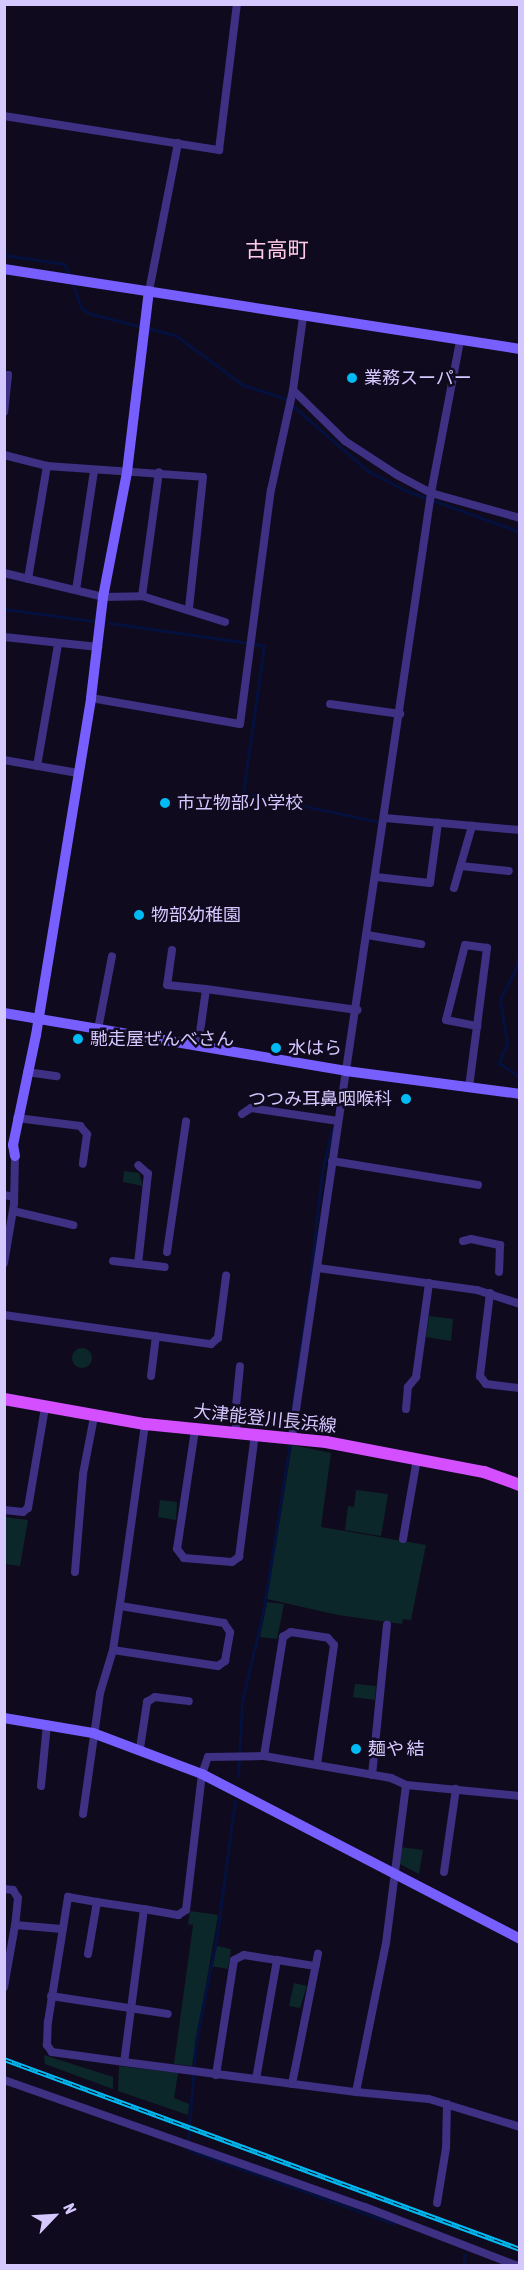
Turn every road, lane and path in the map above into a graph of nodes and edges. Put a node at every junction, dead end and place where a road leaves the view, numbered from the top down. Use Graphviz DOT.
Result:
graph roads {
  1 [pos="237,4"];
  2 [pos="4,116"];
  3 [pos="178,143"];
  4 [pos="4,269"];
  5 [pos="149,291"];
  6 [pos="303,317"];
  7 [pos="460,340"];
  8 [pos="519,349"];
  9 [pos="4,375"];
  10 [pos="293,390"];
  11 [pos="4,412"];
  12 [pos="4,455"];
  13 [pos="47,466"];
  14 [pos="94,471"];
  15 [pos="127,472"];
  16 [pos="159,472"];
  17 [pos="431,493"];
  18 [pos="519,518"];
  19 [pos="4,573"];
  20 [pos="28,579"];
  21 [pos="76,590"];
  22 [pos="142,596"];
  23 [pos="104,597"];
  24 [pos="189,609"];
  25 [pos="225,622"];
  26 [pos="4,637"];
  27 [pos="58,644"];
  28 [pos="98,647"];
  29 [pos="91,698"];
  30 [pos="330,704"];
  31 [pos="400,714"];
  32 [pos="4,760"];
  33 [pos="36,766"];
  34 [pos="78,773"];
  35 [pos="385,818"];
  36 [pos="438,823"];
  37 [pos="472,826"];
  38 [pos="519,830"];
  39 [pos="460,866"];
  40 [pos="509,871"];
  41 [pos="376,878"];
  42 [pos="454,888"];
  43 [pos="367,935"];
  44 [pos="421,944"];
  45 [pos="172,950"];
  46 [pos="112,956"];
  47 [pos="206,989"];
  48 [pos="354,1010"];
  49 [pos="4,1013"];
  50 [pos="38,1018"];
  51 [pos="477,1026"];
  52 [pos="98,1029"];
  53 [pos="194,1046"];
  54 [pos="346,1071"];
  55 [pos="27,1072"];
  56 [pos="57,1076"];
  57 [pos="469,1087"];
  58 [pos="519,1094"];
  59 [pos="242,1114"];
  60 [pos="17,1118"];
  61 [pos="186,1121"];
  62 [pos="338,1122"];
  63 [pos="11,1149"];
  64 [pos="332,1161"];
  65 [pos="83,1164"];
  66 [pos="138,1166"];
  67 [pos="477,1185"];
  68 [pos="4,1195"];
  69 [pos="14,1197"];
  70 [pos="13,1211"];
  71 [pos="73,1225"];
  72 [pos="463,1241"];
  73 [pos="167,1252"];
  74 [pos="113,1261"];
  75 [pos="4,1263"];
  76 [pos="138,1264"];
  77 [pos="165,1267"];
  78 [pos="318,1268"];
  79 [pos="499,1272"];
  80 [pos="226,1276"];
  81 [pos="429,1283"];
  82 [pos="490,1293"];
  83 [pos="519,1304"];
  84 [pos="4,1315"];
  85 [pos="156,1336"];
  86 [pos="240,1366"];
  87 [pos="151,1376"];
  88 [pos="519,1388"];
  89 [pos="4,1399"];
  90 [pos="45,1407"];
  91 [pos="406,1409"];
  92 [pos="94,1417"];
  93 [pos="145,1425"];
  94 [pos="195,1430"];
  95 [pos="237,1434"];
  96 [pos="255,1434"];
  97 [pos="292,1437"];
  98 [pos="417,1459"];
  99 [pos="519,1485"];
  100 [pos="4,1510"];
  101 [pos="403,1539"];
  102 [pos="75,1572"];
  103 [pos="120,1606"];
  104 [pos="387,1625"];
  105 [pos="112,1650"];
  106 [pos="189,1701"];
  107 [pos="4,1718"];
  108 [pos="47,1724"];
  109 [pos="93,1733"];
  110 [pos="140,1748"];
  111 [pos="264,1756"];
  112 [pos="317,1764"];
  113 [pos="202,1774"];
  114 [pos="372,1774"];
  115 [pos="406,1785"];
  116 [pos="41,1786"];
  117 [pos="456,1789"];
  118 [pos="519,1796"];
  119 [pos="83,1814"];
  120 [pos="444,1872"];
  121 [pos="393,1873"];
  122 [pos="4,1889"];
  123 [pos="97,1902"];
  124 [pos="144,1910"];
  125 [pos="15,1925"];
  126 [pos="62,1929"];
  127 [pos="519,1939"];
  128 [pos="88,1954"];
  129 [pos="318,1954"];
  130 [pos="277,1960"];
  131 [pos="316,1966"];
  132 [pos="4,1988"];
  133 [pos="51,1996"];
  134 [pos="132,2008"];
  135 [pos="168,2014"];
  136 [pos="124,2062"];
  137 [pos="216,2074"];
  138 [pos="256,2079"];
  139 [pos="4,2080"];
  140 [pos="292,2084"];
  141 [pos="356,2092"];
  142 [pos="447,2104"];
  143 [pos="519,2127"];
  144 [pos="437,2203"];
  145 [pos="518,2265"];
  1 -- 3 [label="street"];
  2 -- 3 [label="street"];
  3 -- 5 [label="street"];
  4 -- 5 [label="street"];
  5 -- 6 [label="street"];
  5 -- 15 [label="street"];
  6 -- 7 [label="street"];
  6 -- 10 [label="street"];
  7 -- 8 [label="street"];
  7 -- 17 [label="street"];
  9 -- 11 [label="street"];
  10 -- 17 [label="street"];
  10 -- 29 [label="street"];
  12 -- 13 [label="street"];
  13 -- 14 [label="street"];
  13 -- 20 [label="street"];
  14 -- 15 [label="street"];
  14 -- 21 [label="street"];
  15 -- 16 [label="street"];
  15 -- 23 [label="street"];
  16 -- 22 [label="street"];
  16 -- 24 [label="street"];
  17 -- 18 [label="street"];
  17 -- 31 [label="street"];
  19 -- 20 [label="street"];
  20 -- 21 [label="street"];
  21 -- 23 [label="street"];
  22 -- 23 [label="street"];
  22 -- 24 [label="street"];
  23 -- 28 [label="street"];
  24 -- 25 [label="street"];
  26 -- 27 [label="street"];
  27 -- 28 [label="street"];
  27 -- 33 [label="street"];
  28 -- 29 [label="street"];
  29 -- 34 [label="street"];
  30 -- 31 [label="street"];
  31 -- 35 [label="street"];
  32 -- 33 [label="street"];
  33 -- 34 [label="street"];
  34 -- 50 [label="street"];
  35 -- 36 [label="street"];
  35 -- 41 [label="street"];
  36 -- 37 [label="street"];
  36 -- 41 [label="street"];
  37 -- 38 [label="street"];
  37 -- 39 [label="street"];
  39 -- 40 [label="street"];
  39 -- 42 [label="street"];
  41 -- 43 [label="street"];
  43 -- 44 [label="street"];
  43 -- 48 [label="street"];
  45 -- 47 [label="street"];
  46 -- 52 [label="street"];
  47 -- 48 [label="street"];
  47 -- 53 [label="street"];
  48 -- 54 [label="street"];
  49 -- 50 [label="street"];
  50 -- 52 [label="street"];
  50 -- 55 [label="street"];
  51 -- 51 [label="street"];
  51 -- 57 [label="street"];
  52 -- 53 [label="street"];
  53 -- 54 [label="street"];
  54 -- 57 [label="street"];
  54 -- 62 [label="street"];
  55 -- 56 [label="street"];
  55 -- 60 [label="street"];
  57 -- 58 [label="street"];
  59 -- 62 [label="street"];
  60 -- 63 [label="street"];
  60 -- 65 [label="street"];
  61 -- 73 [label="street"];
  62 -- 64 [label="street"];
  63 -- 69 [label="street"];
  64 -- 67 [label="street"];
  64 -- 78 [label="street"];
  66 -- 76 [label="street"];
  68 -- 69 [label="street"];
  69 -- 70 [label="street"];
  70 -- 71 [label="street"];
  70 -- 75 [label="street"];
  72 -- 79 [label="street"];
  74 -- 76 [label="street"];
  76 -- 77 [label="street"];
  78 -- 81 [label="street"];
  78 -- 97 [label="street"];
  80 -- 85 [label="street"];
  81 -- 82 [label="street"];
  81 -- 91 [label="street"];
  82 -- 83 [label="street"];
  82 -- 88 [label="street"];
  84 -- 85 [label="street"];
  85 -- 87 [label="street"];
  86 -- 95 [label="street"];
  89 -- 90 [label="main road, 大津能登川長浜線"];
  90 -- 92 [label="main road, 大津能登川長浜線"];
  90 -- 100 [label="street"];
  92 -- 93 [label="main road, 大津能登川長浜線"];
  92 -- 102 [label="street"];
  93 -- 94 [label="main road, 大津能登川長浜線"];
  93 -- 103 [label="street"];
  94 -- 95 [label="main road, 大津能登川長浜線"];
  94 -- 96 [label="street"];
  95 -- 96 [label="main road, 大津能登川長浜線"];
  96 -- 97 [label="main road, 大津能登川長浜線"];
  97 -- 98 [label="main road, 大津能登川長浜線"];
  98 -- 99 [label="main road, 大津能登川長浜線"];
  98 -- 101 [label="street"];
  103 -- 105 [label="street"];
  103 -- 105 [label="street"];
  104 -- 114 [label="street"];
  105 -- 109 [label="street"];
  106 -- 110 [label="street"];
  107 -- 108 [label="street"];
  108 -- 109 [label="street"];
  108 -- 116 [label="street"];
  109 -- 110 [label="street"];
  109 -- 119 [label="street"];
  110 -- 113 [label="street"];
  111 -- 112 [label="street"];
  111 -- 112 [label="street"];
  111 -- 113 [label="street"];
  112 -- 114 [label="street"];
  113 -- 121 [label="street"];
  113 -- 124 [label="street"];
  114 -- 115 [label="street"];
  115 -- 117 [label="street"];
  115 -- 121 [label="street"];
  117 -- 118 [label="street"];
  117 -- 120 [label="street"];
  121 -- 127 [label="street"];
  121 -- 141 [label="street"];
  122 -- 125 [label="street"];
  123 -- 124 [label="street"];
  123 -- 126 [label="street"];
  123 -- 128 [label="street"];
  124 -- 134 [label="street"];
  125 -- 126 [label="street"];
  125 -- 132 [label="street"];
  126 -- 133 [label="street"];
  129 -- 131 [label="street"];
  130 -- 131 [label="street"];
  130 -- 137 [label="street"];
  130 -- 138 [label="street"];
  131 -- 140 [label="street"];
  133 -- 134 [label="street"];
  133 -- 136 [label="street"];
  134 -- 135 [label="street"];
  134 -- 136 [label="street"];
  136 -- 137 [label="street"];
  137 -- 138 [label="street"];
  138 -- 140 [label="street"];
  139 -- 145 [label="street"];
  140 -- 141 [label="street"];
  141 -- 142 [label="street"];
  142 -- 143 [label="street"];
  142 -- 144 [label="street"];
}
